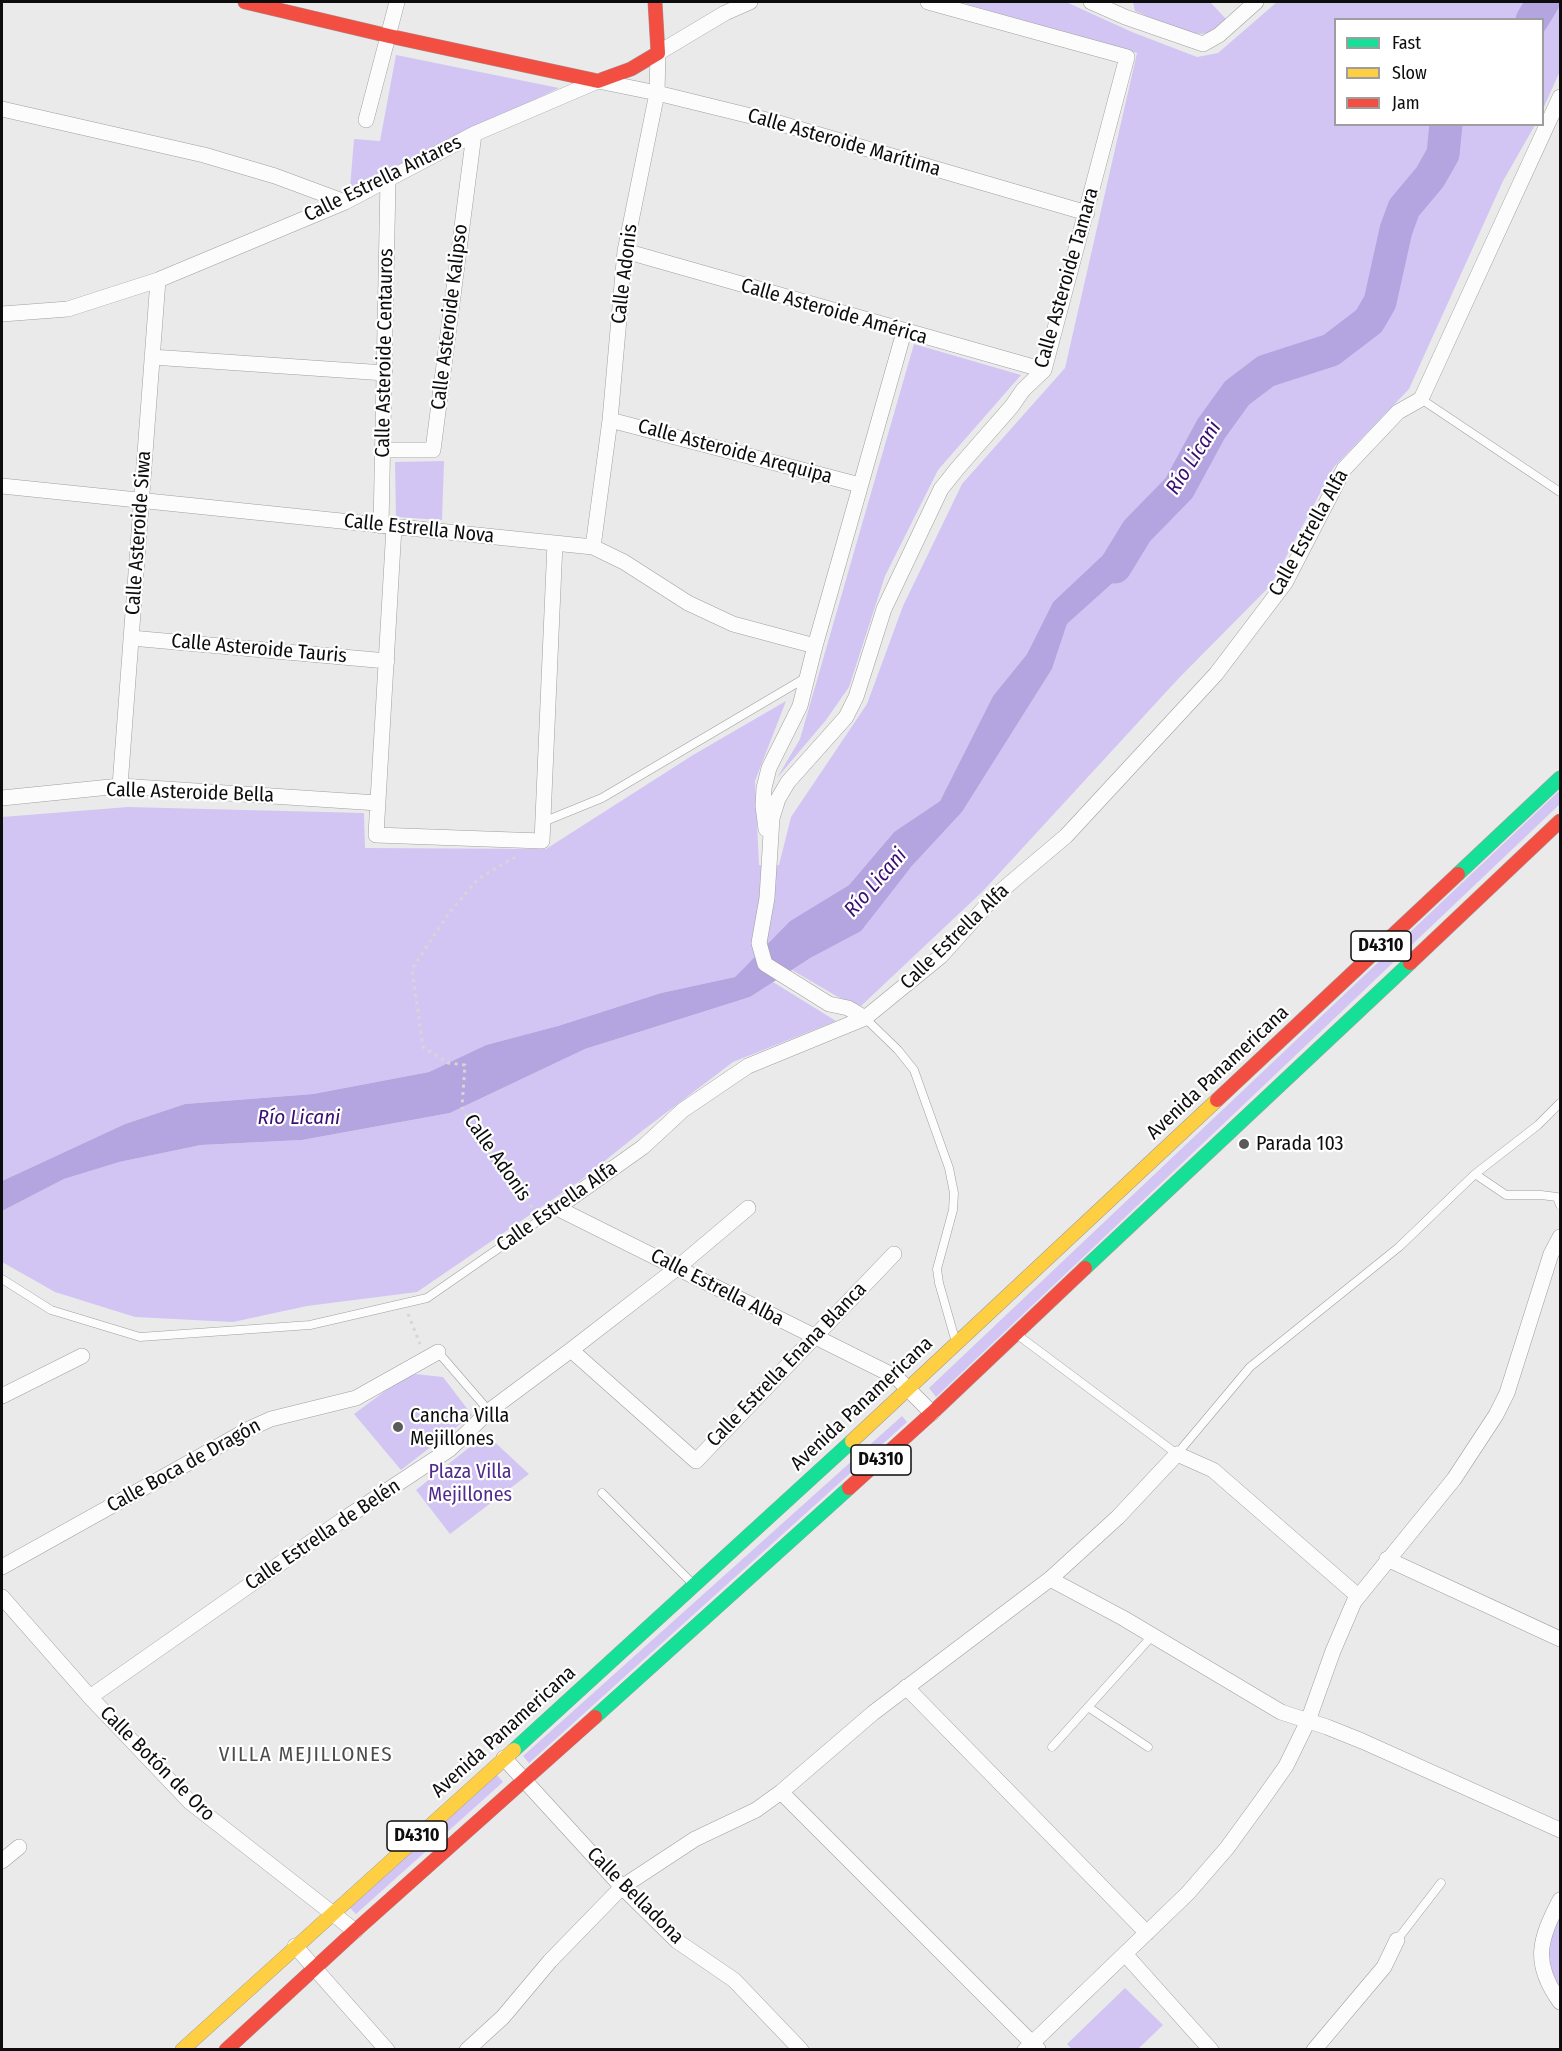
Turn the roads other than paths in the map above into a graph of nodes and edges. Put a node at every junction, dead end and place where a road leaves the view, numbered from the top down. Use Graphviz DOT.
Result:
graph roads {
  1 [pos="244,2"];
  2 [pos="397,2"];
  3 [pos="656,2"];
  4 [pos="750,2"];
  5 [pos="928,2"];
  6 [pos="1091,2"];
  7 [pos="1121,2"];
  8 [pos="1256,2"];
  9 [pos="1125,17"];
  10 [pos="389,36"];
  11 [pos="658,53"];
  12 [pos="598,81"];
  13 [pos="657,93"];
  14 [pos="1559,105"];
  15 [pos="2,109"];
  16 [pos="366,120"];
  17 [pos="474,134"];
  18 [pos="388,181"];
  19 [pos="345,202"];
  20 [pos="1087,213"];
  21 [pos="625,251"];
  22 [pos="158,280"];
  23 [pos="2,314"];
  24 [pos="904,332"];
  25 [pos="152,357"];
  26 [pos="1044,370"];
  27 [pos="385,373"];
  28 [pos="1422,399"];
  29 [pos="609,420"];
  30 [pos="383,450"];
  31 [pos="861,485"];
  32 [pos="2,486"];
  33 [pos="1560,492"];
  34 [pos="142,501"];
  35 [pos="388,526"];
  36 [pos="555,543"];
  37 [pos="593,547"];
  38 [pos="131,638"];
  39 [pos="815,646"];
  40 [pos="387,661"];
  41 [pos="808,676"];
  42 [pos="1560,778"];
  43 [pos="120,786"];
  44 [pos="2,798"];
  45 [pos="378,803"];
  46 [pos="1560,821"];
  47 [pos="543,822"];
  48 [pos="769,853"];
  49 [pos="865,1018"];
  50 [pos="1560,1102"];
  51 [pos="1475,1174"];
  52 [pos="1560,1205"];
  53 [pos="748,1208"];
  54 [pos="557,1209"];
  55 [pos="1560,1237"];
  56 [pos="894,1254"];
  57 [pos="677,1268"];
  58 [pos="2,1279"];
  59 [pos="1017,1334"];
  60 [pos="815,1337"];
  61 [pos="956,1344"];
  62 [pos="572,1350"];
  63 [pos="82,1356"];
  64 [pos="432,1356"];
  65 [pos="908,1389"];
  66 [pos="2,1396"];
  67 [pos="489,1411"];
  68 [pos="932,1413"];
  69 [pos="1177,1454"];
  70 [pos="602,1493"];
  71 [pos="1387,1559"];
  72 [pos="2,1567"];
  73 [pos="1050,1579"];
  74 [pos="695,1586"];
  75 [pos="1358,1596"];
  76 [pos="2,1597"];
  77 [pos="1152,1636"];
  78 [pos="1560,1639"];
  79 [pos="906,1687"];
  80 [pos="90,1697"];
  81 [pos="1088,1707"];
  82 [pos="1308,1720"];
  83 [pos="1052,1747"];
  84 [pos="1148,1747"];
  85 [pos="504,1758"];
  86 [pos="525,1780"];
  87 [pos="781,1792"];
  88 [pos="1560,1830"];
  89 [pos="19,1847"];
  90 [pos="2,1861"];
  91 [pos="1441,1883"];
  92 [pos="622,1887"];
  93 [pos="1560,1900"];
  94 [pos="330,1913"];
  95 [pos="354,1931"];
  96 [pos="1147,1933"];
  97 [pos="1396,1940"];
  98 [pos="295,1946"];
  99 [pos="1125,1954"];
  100 [pos="314,1968"];
  101 [pos="1560,2002"];
  102 [pos="1031,2047"];
  103 [pos="182,2049"];
  104 [pos="226,2049"];
  105 [pos="387,2049"];
  106 [pos="467,2049"];
  107 [pos="801,2049"];
  108 [pos="1211,2049"];
  109 [pos="1314,2049"];
  1 -- 10 [label="main road"];
  2 -- 10 [label="street"];
  3 -- 11 [label="main road, Calle Adonis"];
  4 -- 11 [label="street, Calle Estrella Antares"];
  5 -- 20 [label="street, Calle Asteroide Tamara"];
  6 -- 9 [label="street"];
  7 -- 9 [label="street"];
  8 -- 9 [label="street"];
  10 -- 12 [label="main road"];
  10 -- 16 [label="street"];
  11 -- 12 [label="main road, Calle Estrella Antares"];
  11 -- 13 [label="street, Calle Adonis"];
  12 -- 13 [label="street, Calle Asteroide Marítima"];
  12 -- 17 [label="street, Calle Estrella Antares"];
  13 -- 20 [label="street, Calle Asteroide Marítima"];
  13 -- 21 [label="street, Calle Adonis"];
  14 -- 28 [label="street"];
  15 -- 19 [label="street"];
  17 -- 18 [label="street, Calle Estrella Antares"];
  17 -- 30 [label="street, Calle Asteroide Kalipso"];
  18 -- 19 [label="street, Calle Estrella Antares"];
  18 -- 27 [label="street, Calle Asteroide Centauros"];
  19 -- 22 [label="street, Calle Estrella Antares"];
  20 -- 26 [label="street, Calle Asteroide Tamara"];
  21 -- 24 [label="street, Calle Asteroide América"];
  21 -- 29 [label="street, Calle Adonis"];
  22 -- 23 [label="street, Calle Estrella Antares"];
  22 -- 25 [label="street, Calle Asteroide Siwa"];
  24 -- 26 [label="street, Calle Asteroide América"];
  24 -- 31 [label="street"];
  25 -- 27 [label="street"];
  25 -- 34 [label="street, Calle Asteroide Siwa"];
  26 -- 48 [label="street, Calle Asteroide Tamara"];
  27 -- 30 [label="street, Calle Asteroide Centauros"];
  28 -- 33 [label="lane"];
  28 -- 49 [label="street, Calle Estrella Alfa"];
  29 -- 31 [label="street, Calle Asteroide Arequipa"];
  29 -- 37 [label="street, Calle Adonis"];
  30 -- 35 [label="street, Calle Asteroide Centauros"];
  31 -- 39 [label="street"];
  32 -- 34 [label="street, Calle Estrella Nova"];
  34 -- 35 [label="street, Calle Estrella Nova"];
  34 -- 38 [label="street, Calle Asteroide Siwa"];
  35 -- 36 [label="street, Calle Estrella Nova"];
  35 -- 40 [label="street, Calle Asteroide Centauros"];
  36 -- 37 [label="street, Calle Estrella Nova"];
  36 -- 47 [label="street"];
  37 -- 39 [label="street, Calle Estrella Nova"];
  38 -- 40 [label="street, Calle Asteroide Tauris"];
  38 -- 43 [label="street, Calle Asteroide Siwa"];
  39 -- 41 [label="street"];
  40 -- 45 [label="street, Calle Asteroide Centauros"];
  41 -- 47 [label="lane"];
  41 -- 48 [label="street"];
  42 -- 61 [label="main road, Avenida Panamericana / D4310"];
  43 -- 44 [label="street, Calle Asteroide Bella"];
  43 -- 45 [label="street, Calle Asteroide Bella"];
  45 -- 47 [label="street, Calle Asteroide Centauros"];
  46 -- 59 [label="main road, D4310"];
  48 -- 49 [label="street"];
  49 -- 54 [label="street, Calle Estrella Alfa"];
  49 -- 61 [label="lane"];
  50 -- 51 [label="lane"];
  51 -- 52 [label="lane"];
  51 -- 69 [label="lane"];
  53 -- 57 [label="street, Calle Estrella de Belén"];
  54 -- 57 [label="street, Calle Estrella Alba"];
  54 -- 58 [label="lane, Calle Estrella Alfa"];
  55 -- 71 [label="street"];
  56 -- 60 [label="street, Calle Estrella Enana Blanca"];
  57 -- 60 [label="street, Calle Estrella Alba"];
  57 -- 62 [label="street, Calle Estrella de Belén"];
  59 -- 68 [label="main road, D4310"];
  59 -- 69 [label="lane"];
  60 -- 62 [label="street, Calle Estrella Enana Blanca"];
  60 -- 65 [label="street, Calle Estrella Alba"];
  61 -- 65 [label="main road, Avenida Panamericana / D4310"];
  62 -- 67 [label="street, Calle Estrella de Belén"];
  63 -- 66 [label="street"];
  64 -- 67 [label="lane"];
  64 -- 72 [label="street, Calle Boca de Dragón"];
  65 -- 68 [label="street, Calle Estrella Alba"];
  65 -- 74 [label="main road, Avenida Panamericana / D4310"];
  67 -- 80 [label="street, Calle Estrella de Belén"];
  68 -- 86 [label="main road, D4310"];
  69 -- 73 [label="street"];
  69 -- 75 [label="street"];
  70 -- 74 [label="lane"];
  71 -- 75 [label="street"];
  71 -- 78 [label="street"];
  73 -- 77 [label="street"];
  73 -- 79 [label="street"];
  74 -- 85 [label="main road, Avenida Panamericana / D4310"];
  75 -- 82 [label="street"];
  76 -- 80 [label="street, Calle Botón de Oro"];
  77 -- 81 [label="lane"];
  77 -- 82 [label="street"];
  79 -- 87 [label="street"];
  79 -- 96 [label="street"];
  80 -- 94 [label="street, Calle Botón de Oro"];
  81 -- 83 [label="lane"];
  81 -- 84 [label="lane"];
  82 -- 88 [label="street"];
  82 -- 96 [label="street"];
  85 -- 86 [label="street, Calle Belladona"];
  85 -- 94 [label="main road, Avenida Panamericana / D4310"];
  86 -- 92 [label="street, Calle Belladona"];
  86 -- 95 [label="main road, D4310"];
  87 -- 92 [label="street"];
  87 -- 102 [label="street"];
  89 -- 90 [label="street"];
  91 -- 97 [label="lane"];
  92 -- 106 [label="street"];
  92 -- 107 [label="street, Calle Belladona"];
  93 -- 101 [label="street"];
  94 -- 95 [label="street, Calle Botón de Oro"];
  94 -- 98 [label="main road, Avenida Panamericana / D4310"];
  95 -- 100 [label="main road, D4310"];
  96 -- 99 [label="street"];
  97 -- 109 [label="street"];
  98 -- 100 [label="street"];
  98 -- 103 [label="main road, Avenida Panamericana / D4310"];
  99 -- 102 [label="street"];
  99 -- 108 [label="street"];
  100 -- 104 [label="main road, D4310"];
  100 -- 105 [label="street"];
}
